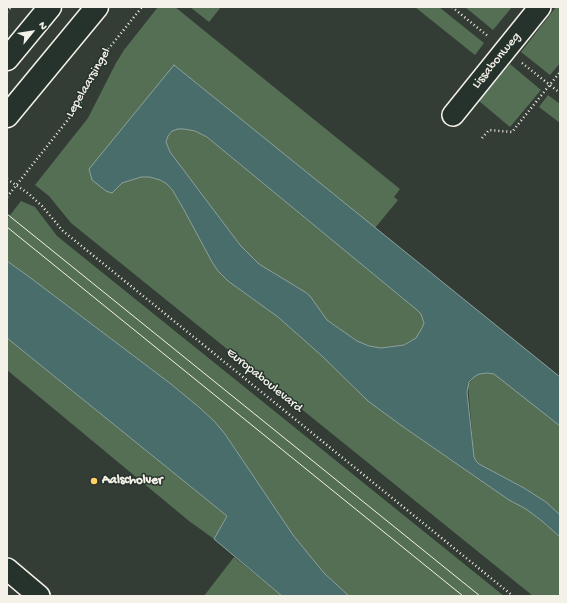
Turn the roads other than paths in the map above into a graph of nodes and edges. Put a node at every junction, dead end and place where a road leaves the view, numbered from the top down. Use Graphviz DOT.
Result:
graph roads {
  1 [pos="50,7"];
  2 [pos="97,7"];
  3 [pos="540,7"];
  4 [pos="7,60"];
  5 [pos="453,115"];
  6 [pos="7,116"];
  7 [pos="7,569"];
  8 [pos="39,596"];
  1 -- 4 [label="street"];
  2 -- 6 [label="street"];
  3 -- 5 [label="street, Lissabonweg"];
  7 -- 8 [label="street"];
}
